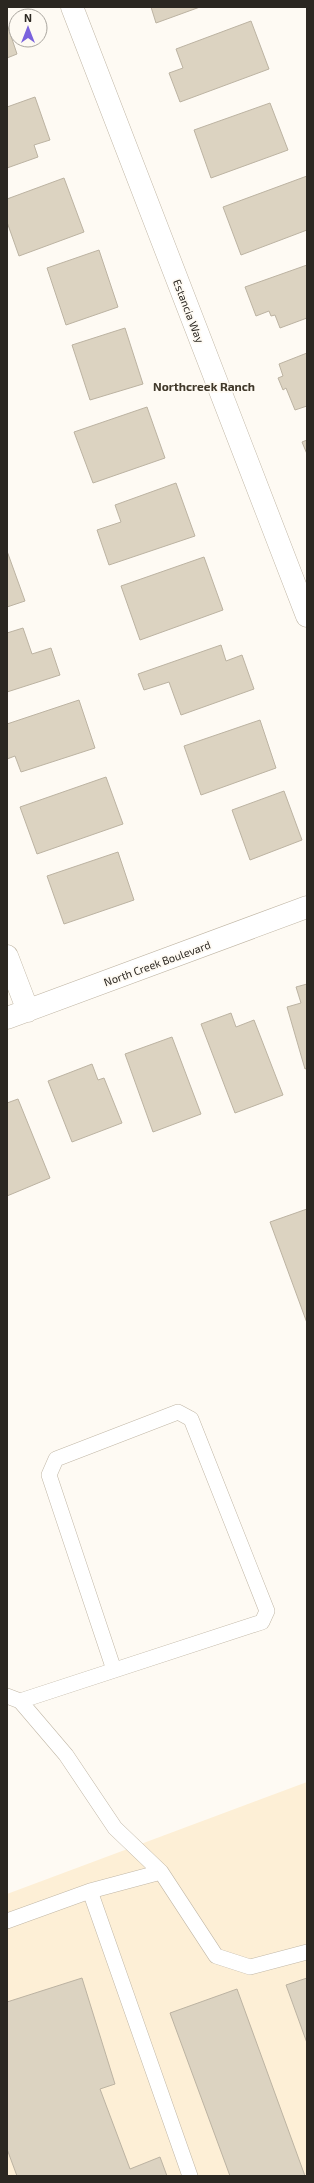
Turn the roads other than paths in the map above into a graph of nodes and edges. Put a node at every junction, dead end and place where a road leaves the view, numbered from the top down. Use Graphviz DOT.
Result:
graph roads {
  1 [pos="72,7"];
  2 [pos="307,616"];
  3 [pos="307,907"];
  4 [pos="7,956"];
  5 [pos="28,1011"];
  6 [pos="7,1018"];
  7 [pos="114,1670"];
  8 [pos="13,1699"];
  9 [pos="161,1872"];
  10 [pos="90,1891"];
  11 [pos="7,1921"];
  12 [pos="307,1952"];
  13 [pos="190,2176"];
  1 -- 2 [label="street, Estancia Way"];
  3 -- 5 [label="street, North Creek Boulevard"];
  4 -- 5 [label="street"];
  5 -- 6 [label="street, North Creek Boulevard"];
  7 -- 7 [label="lane"];
  7 -- 8 [label="lane"];
  8 -- 9 [label="lane"];
  9 -- 10 [label="lane"];
  9 -- 12 [label="lane"];
  10 -- 11 [label="lane"];
  10 -- 13 [label="lane"];
}
